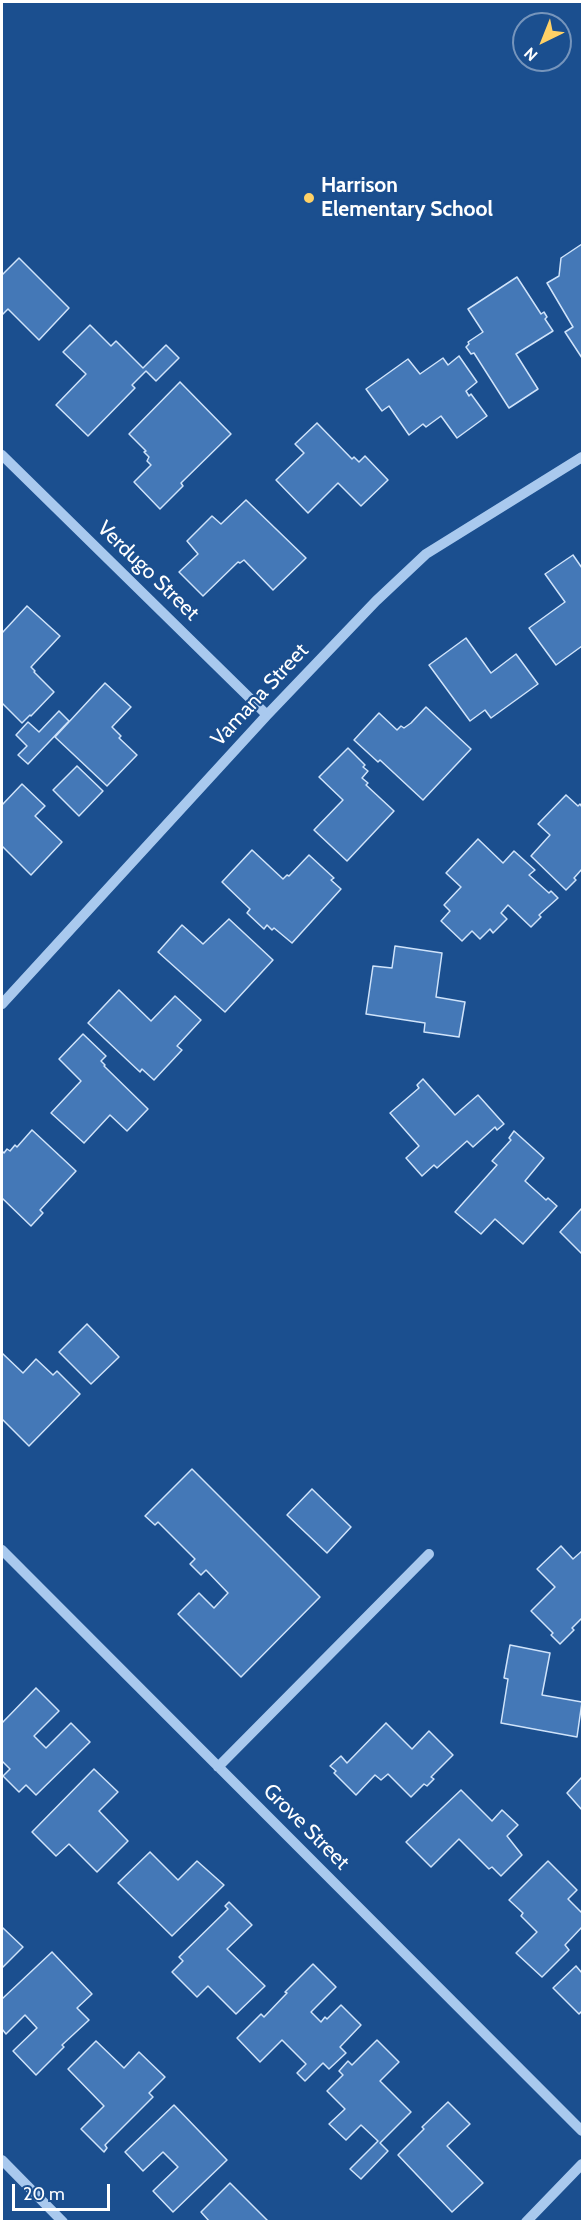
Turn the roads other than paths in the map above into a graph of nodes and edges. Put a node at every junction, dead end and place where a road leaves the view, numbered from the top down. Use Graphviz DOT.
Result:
graph roads {
  1 [pos="2,455"];
  2 [pos="582,457"];
  3 [pos="267,715"];
  4 [pos="2,1002"];
  5 [pos="2,1550"];
  6 [pos="429,1554"];
  7 [pos="218,1767"];
  8 [pos="582,2131"];
  9 [pos="2,2160"];
  10 [pos="582,2164"];
  11 [pos="63,2222"];
  12 [pos="526,2222"];
  1 -- 3 [label="street, Verdugo Street"];
  2 -- 3 [label="street, Vamana Street"];
  3 -- 4 [label="street, Vamana Street"];
  5 -- 7 [label="street, Grove Street"];
  6 -- 7 [label="street"];
  7 -- 8 [label="street, Grove Street"];
  9 -- 11 [label="street"];
  10 -- 12 [label="street"];
}
